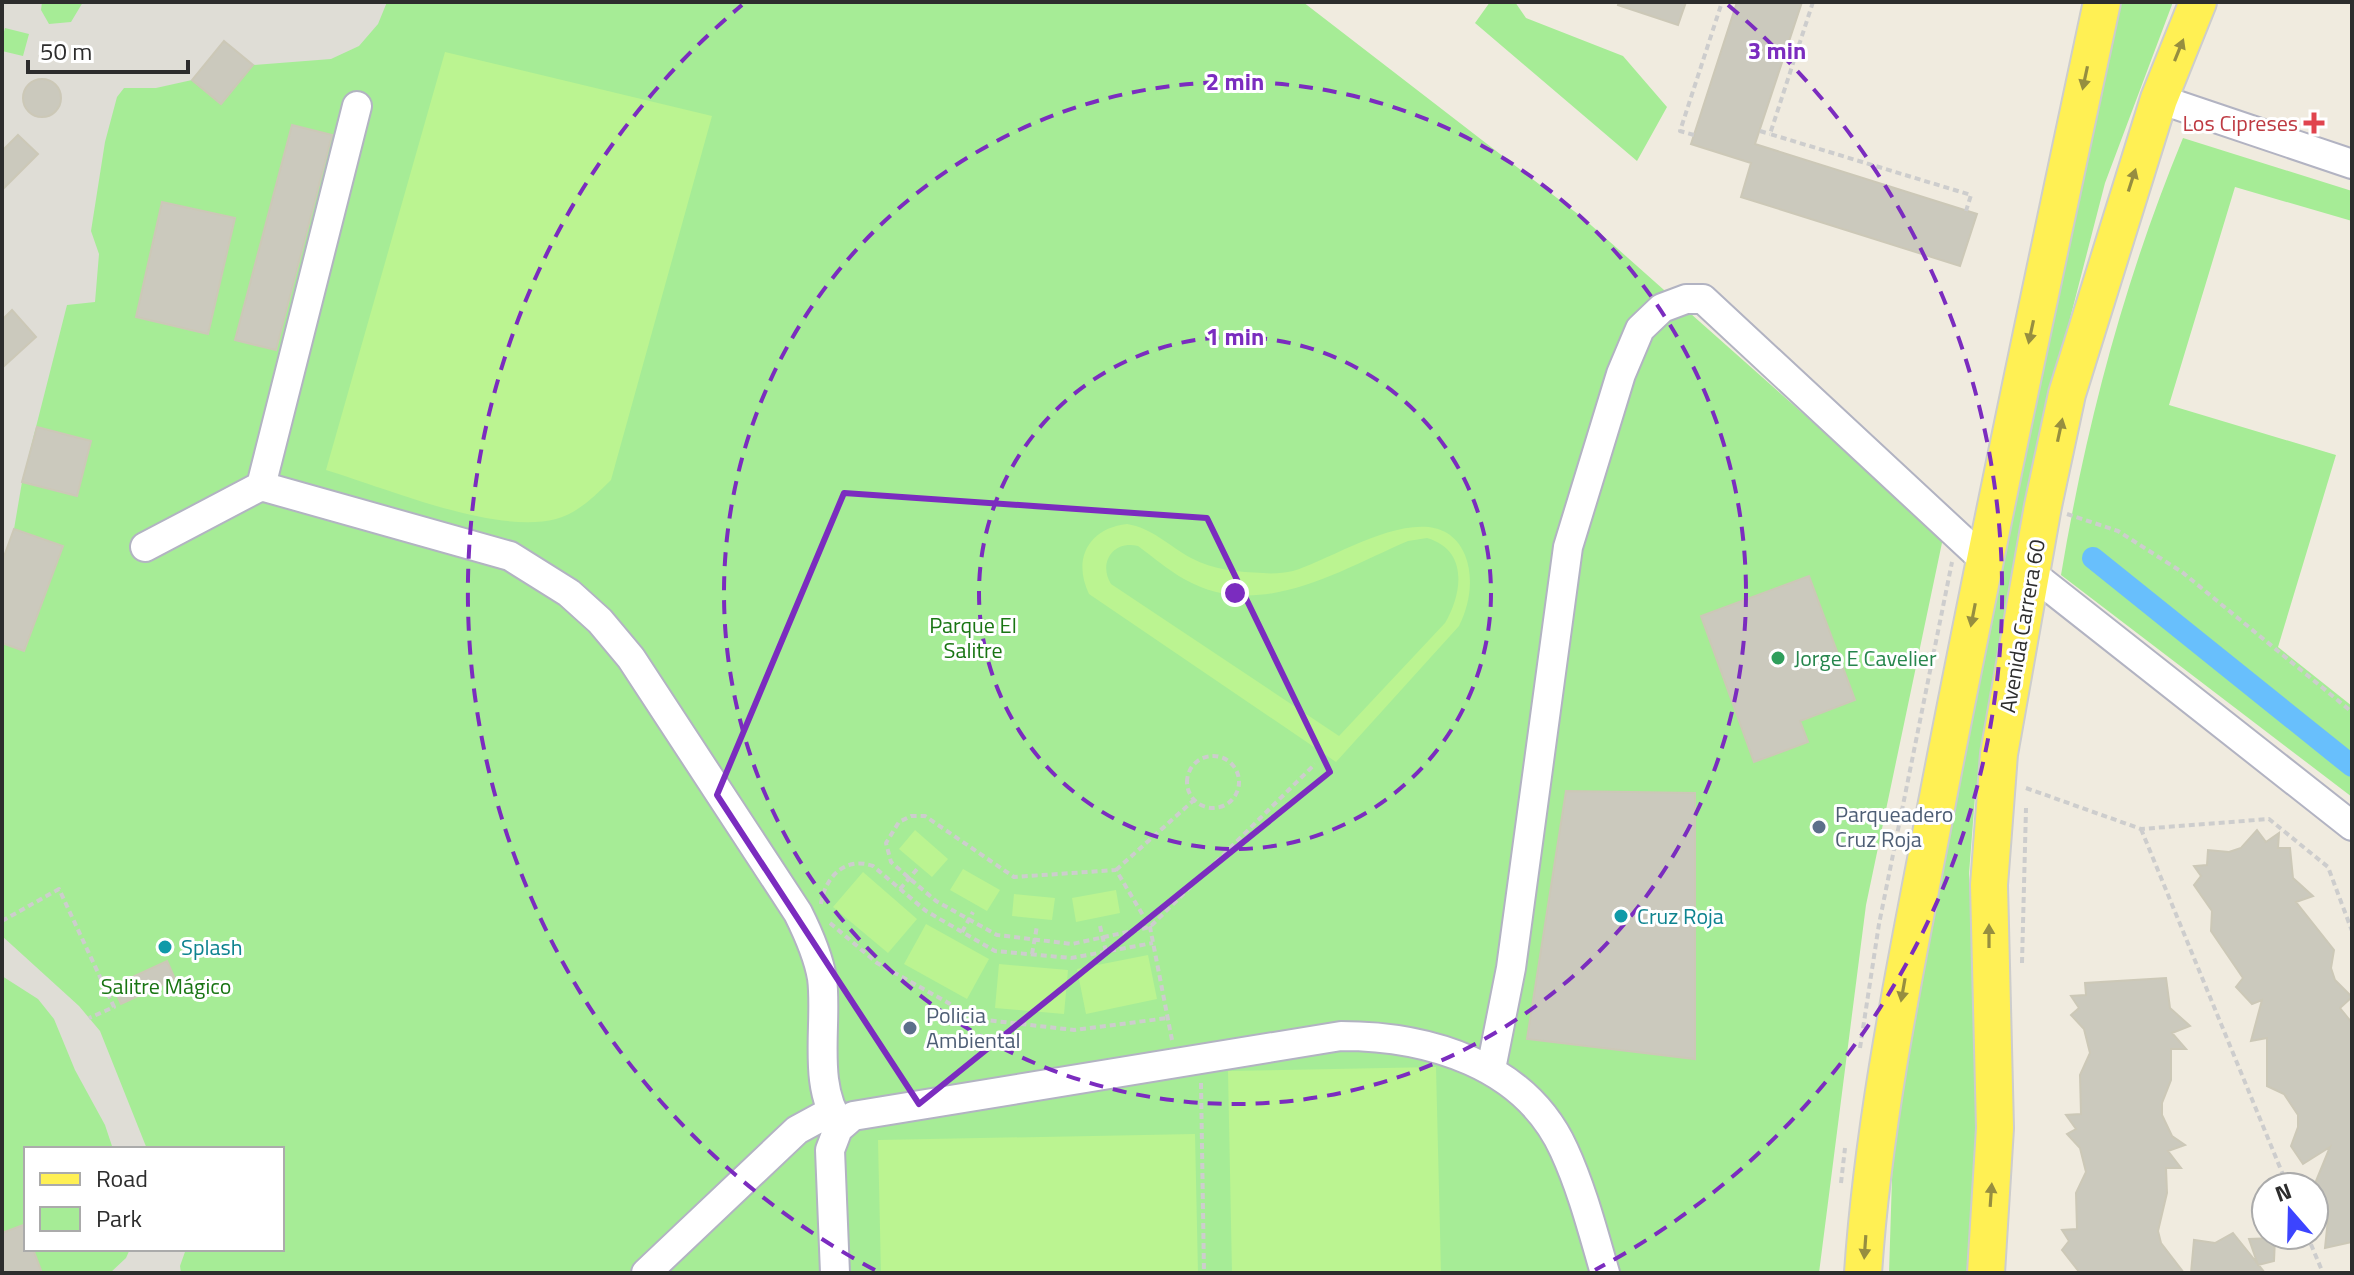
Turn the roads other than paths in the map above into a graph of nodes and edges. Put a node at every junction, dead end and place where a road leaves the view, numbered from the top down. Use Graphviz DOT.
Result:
graph roads {
  1 [pos="2102,2"];
  2 [pos="2198,2"];
  3 [pos="2159,99"];
  4 [pos="357,106"];
  5 [pos="2352,164"];
  6 [pos="261,486"];
  7 [pos="145,547"];
  8 [pos="1984,560"];
  9 [pos="2031,573"];
  10 [pos="2352,826"];
  11 [pos="1491,1069"];
  12 [pos="836,1118"];
  13 [pos="646,1273"];
  14 [pos="835,1273"];
  15 [pos="1605,1273"];
  16 [pos="1863,1273"];
  17 [pos="1986,1273"];
  1 -- 8 [label="main road, one-way"];
  3 -- 2 [label="main road, Avenida Carrera 60, one-way"];
  3 -- 5 [label="street"];
  9 -- 3 [label="main road, Avenida Carrera 60, one-way"];
  4 -- 6 [label="street"];
  6 -- 7 [label="street"];
  6 -- 12 [label="street"];
  8 -- 11 [label="street"];
  8 -- 16 [label="main road, one-way"];
  9 -- 10 [label="street"];
  17 -- 9 [label="main road, Avenida Carrera 60, one-way"];
  11 -- 12 [label="street"];
  11 -- 15 [label="street"];
  12 -- 13 [label="street"];
  12 -- 14 [label="street"];
}
